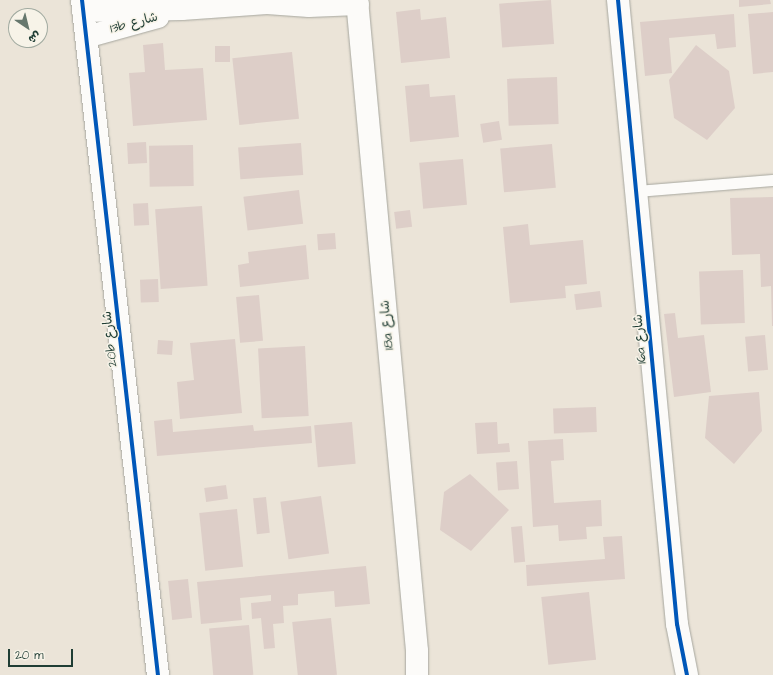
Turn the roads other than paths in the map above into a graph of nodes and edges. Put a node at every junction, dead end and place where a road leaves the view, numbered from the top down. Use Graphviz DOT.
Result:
graph roads {
  1 [pos="618,0"];
  2 [pos="273,1"];
  3 [pos="357,2"];
  4 [pos="83,5"];
  5 [pos="182,9"];
  6 [pos="86,37"];
  7 [pos="773,180"];
  8 [pos="636,191"];
  9 [pos="677,624"];
  10 [pos="417,651"];
  11 [pos="158,675"];
  12 [pos="417,675"];
  13 [pos="425,675"];
  14 [pos="674,675"];
  15 [pos="687,675"];
  1 -- 8 [label="street, 16a شارع"];
  2 -- 3 [label="street, 13b شارع"];
  2 -- 5 [label="street, 13b شارع"];
  3 -- 10 [label="street, 18a شارع"];
  4 -- 5 [label="street, 13b شارع"];
  4 -- 6 [label="street, 20b شارع"];
  5 -- 6 [label="street, 13b شارع"];
  6 -- 11 [label="street, 20b شارع"];
  7 -- 8 [label="lane"];
  8 -- 9 [label="street, 16a شارع"];
  9 -- 14 [label="street, 16a شارع"];
  9 -- 15 [label="street, 16a شارع"];
  10 -- 12 [label="street, 18a شارع"];
  10 -- 13 [label="street, 18a شارع"];
}
